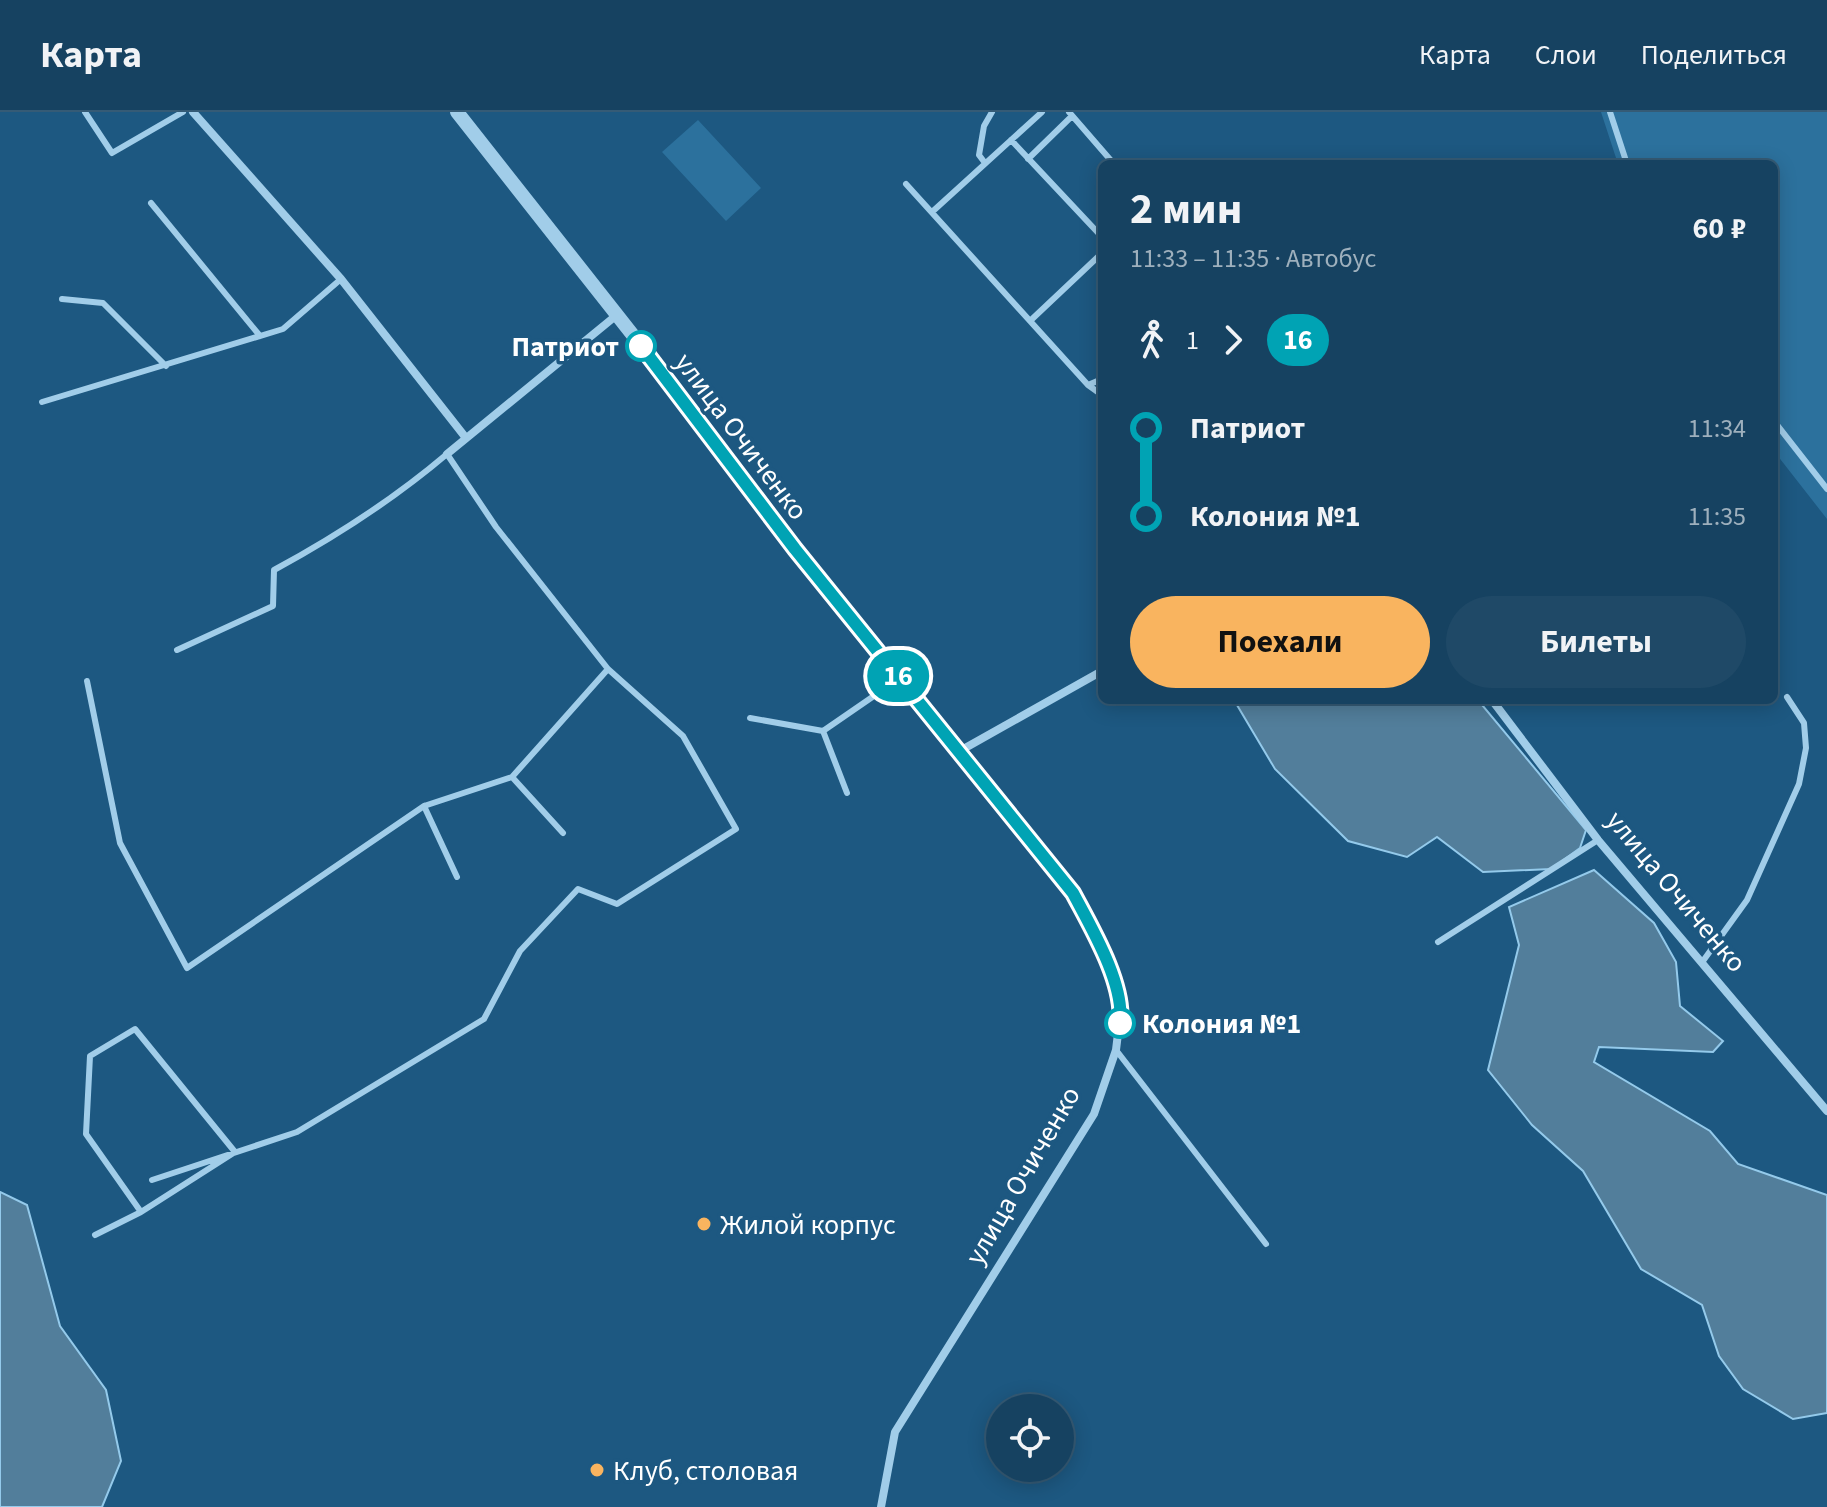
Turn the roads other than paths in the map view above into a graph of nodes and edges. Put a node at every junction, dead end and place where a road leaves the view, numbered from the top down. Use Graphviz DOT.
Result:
graph roads {
  1 [pos="85,112"];
  2 [pos="183,112"];
  3 [pos="193,112"];
  4 [pos="457,112"];
  5 [pos="992,112"];
  6 [pos="1042,112"];
  7 [pos="1610,112"];
  8 [pos="1070,114"];
  9 [pos="1011,140"];
  10 [pos="1028,159"];
  11 [pos="1110,160"];
  12 [pos="1626,160"];
  13 [pos="985,163"];
  14 [pos="906,184"];
  15 [pos="151,203"];
  16 [pos="932,212"];
  17 [pos="1098,233"];
  18 [pos="1098,257"];
  19 [pos="341,279"];
  20 [pos="62,299"];
  21 [pos="618,314"];
  22 [pos="1030,321"];
  23 [pos="632,334"];
  24 [pos="260,336"];
  25 [pos="166,366"];
  26 [pos="1098,381"];
  27 [pos="1088,385"];
  28 [pos="1098,392"];
  29 [pos="42,402"];
  30 [pos="1778,426"];
  31 [pos="466,438"];
  32 [pos="447,454"];
  33 [pos="1827,489"];
  34 [pos="177,650"];
  35 [pos="608,669"];
  36 [pos="1098,673"];
  37 [pos="900,678"];
  38 [pos="87,681"];
  39 [pos="1787,697"];
  40 [pos="1495,704"];
  41 [pos="750,718"];
  42 [pos="823,731"];
  43 [pos="958,752"];
  44 [pos="512,777"];
  45 [pos="847,793"];
  46 [pos="424,806"];
  47 [pos="563,833"];
  48 [pos="1598,840"];
  49 [pos="457,877"];
  50 [pos="1438,942"];
  51 [pos="1703,961"];
  52 [pos="1116,1050"];
  53 [pos="1827,1111"];
  54 [pos="235,1152"];
  55 [pos="152,1180"];
  56 [pos="141,1212"];
  57 [pos="95,1235"];
  58 [pos="1266,1244"];
  59 [pos="881,1507"];
  1 -- 2 [label="lane"];
  3 -- 19 [label="street"];
  4 -- 21 [label="street, улица Очиченко"];
  5 -- 13 [label="lane"];
  6 -- 9 [label="lane"];
  7 -- 12 [label="lane"];
  8 -- 10 [label="lane"];
  8 -- 11 [label="lane"];
  9 -- 10 [label="lane"];
  9 -- 13 [label="lane"];
  10 -- 17 [label="lane"];
  13 -- 16 [label="lane"];
  14 -- 16 [label="lane"];
  15 -- 24 [label="lane"];
  16 -- 22 [label="lane"];
  18 -- 22 [label="lane"];
  19 -- 24 [label="lane"];
  19 -- 31 [label="street"];
  20 -- 25 [label="lane"];
  21 -- 23 [label="street, улица Очиченко"];
  21 -- 31 [label="street"];
  22 -- 27 [label="lane"];
  23 -- 37 [label="street, улица Очиченко"];
  24 -- 25 [label="lane"];
  25 -- 29 [label="lane"];
  26 -- 27 [label="lane"];
  27 -- 28 [label="lane"];
  30 -- 33 [label="lane"];
  31 -- 32 [label="street"];
  32 -- 34 [label="lane"];
  32 -- 35 [label="lane"];
  35 -- 44 [label="lane"];
  35 -- 54 [label="lane"];
  36 -- 43 [label="street"];
  37 -- 42 [label="lane"];
  37 -- 43 [label="street, улица Очиченко"];
  38 -- 46 [label="lane"];
  39 -- 51 [label="lane"];
  40 -- 48 [label="street, улица Очиченко"];
  41 -- 42 [label="lane"];
  42 -- 45 [label="lane"];
  43 -- 52 [label="street, улица Очиченко"];
  44 -- 46 [label="lane"];
  44 -- 47 [label="lane"];
  46 -- 49 [label="lane"];
  48 -- 50 [label="lane"];
  48 -- 51 [label="street, улица Очиченко"];
  51 -- 53 [label="street, улица Очиченко"];
  52 -- 58 [label="lane"];
  52 -- 59 [label="street, улица Очиченко"];
  54 -- 55 [label="lane"];
  54 -- 56 [label="lane"];
  54 -- 56 [label="lane"];
  56 -- 57 [label="lane"];
}
